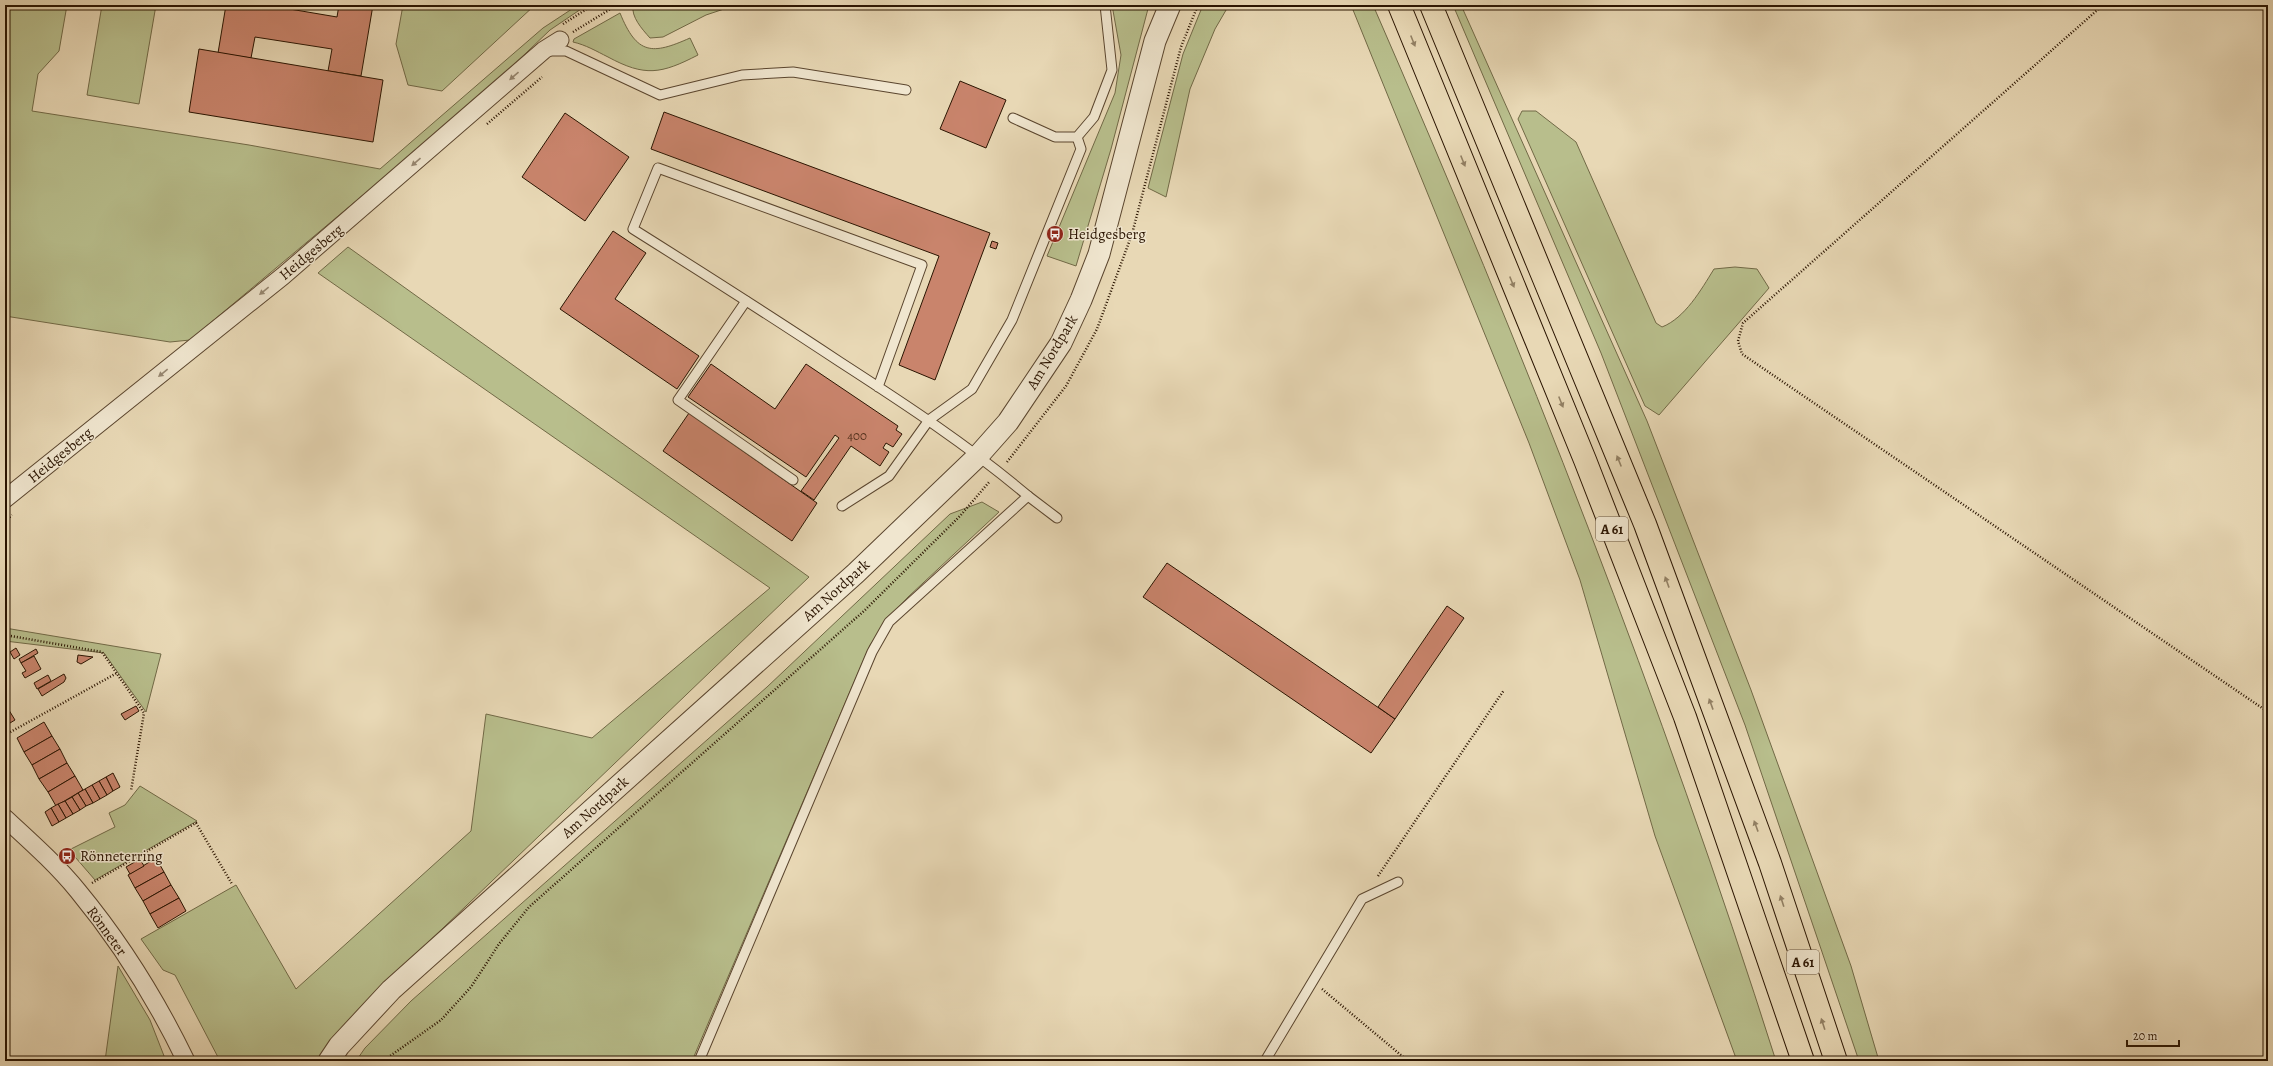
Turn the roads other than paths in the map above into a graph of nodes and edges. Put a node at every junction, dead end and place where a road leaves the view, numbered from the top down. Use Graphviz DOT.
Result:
graph roads {
  1 [pos="1105,5"];
  2 [pos="1170,5"];
  3 [pos="1399,5"];
  4 [pos="1431,5"];
  5 [pos="560,40"];
  6 [pos="544,50"];
  7 [pos="906,90"];
  8 [pos="1013,118"];
  9 [pos="1077,137"];
  10 [pos="746,301"];
  11 [pos="878,387"];
  12 [pos="929,420"];
  13 [pos="977,457"];
  14 [pos="793,480"];
  15 [pos="1028,496"];
  16 [pos="5,499"];
  17 [pos="842,506"];
  18 [pos="1057,518"];
  19 [pos="5,818"];
  20 [pos="1398,882"];
  21 [pos="186,1061"];
  22 [pos="329,1061"];
  23 [pos="699,1061"];
  24 [pos="1265,1061"];
  25 [pos="1803,1061"];
  26 [pos="1836,1061"];
  1 -- 9 [label="lane"];
  2 -- 13 [label="street, Am Nordpark"];
  3 -- 25 [label="highway, A 61, one-way"];
  26 -- 4 [label="highway, A 61, one-way"];
  5 -- 6 [label="street, Heidgesberg"];
  6 -- 7 [label="lane"];
  6 -- 16 [label="street, Heidgesberg, one-way"];
  8 -- 9 [label="lane"];
  9 -- 12 [label="lane"];
  10 -- 11 [label="lane"];
  10 -- 11 [label="lane"];
  10 -- 14 [label="lane"];
  11 -- 12 [label="lane"];
  12 -- 13 [label="lane"];
  12 -- 17 [label="lane"];
  13 -- 15 [label="lane"];
  13 -- 22 [label="street, Am Nordpark"];
  15 -- 18 [label="lane"];
  15 -- 23 [label="lane"];
  19 -- 21 [label="street, Rönneter"];
  20 -- 24 [label="lane"];
}
